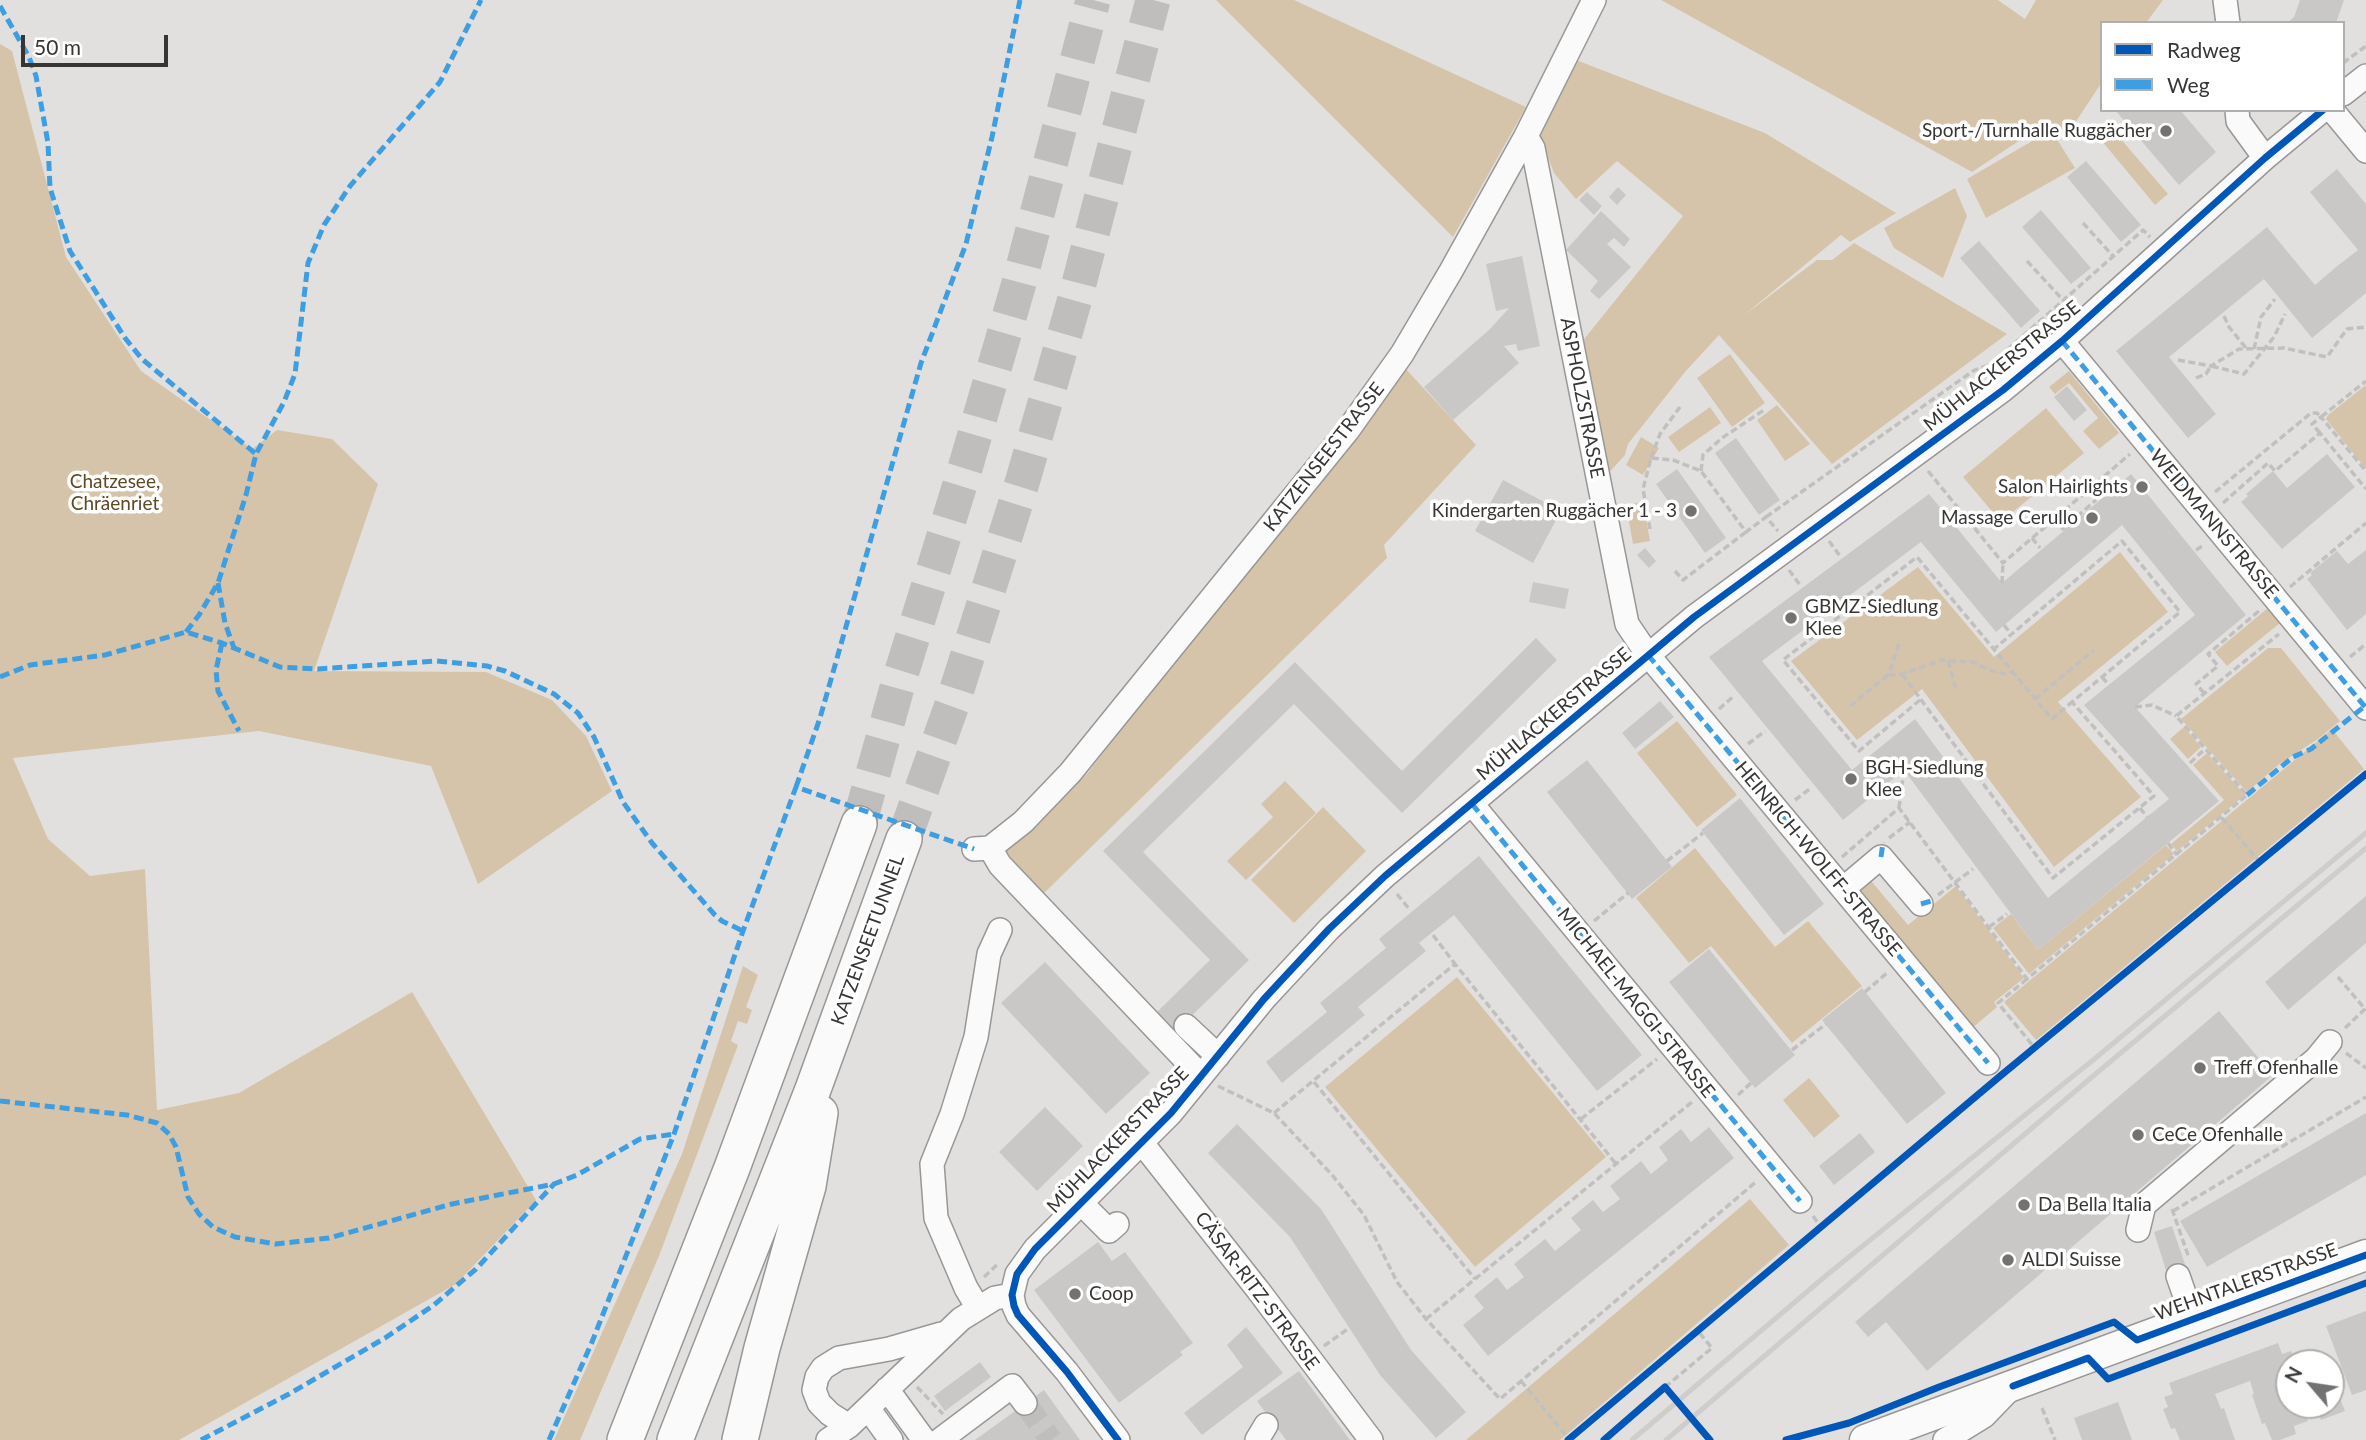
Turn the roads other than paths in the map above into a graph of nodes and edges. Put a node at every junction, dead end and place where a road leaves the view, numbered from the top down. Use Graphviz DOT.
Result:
graph roads {
  1 [pos="1594,0"];
  2 [pos="2225,0"];
  3 [pos="2228,21"];
  4 [pos="2366,76"];
  5 [pos="2345,92"];
  6 [pos="2237,112"];
  7 [pos="2321,112"];
  8 [pos="2334,112"];
  9 [pos="1525,136"];
  10 [pos="2366,151"];
  11 [pos="2265,158"];
  12 [pos="2062,341"];
  13 [pos="1648,654"];
  14 [pos="2366,708"];
  15 [pos="1472,804"];
  16 [pos="859,824"];
  17 [pos="904,839"];
  18 [pos="1843,889"];
  19 [pos="1926,902"];
  20 [pos="1000,930"];
  21 [pos="1186,1026"];
  22 [pos="831,1040"];
  23 [pos="2330,1042"];
  24 [pos="1218,1056"];
  25 [pos="1988,1063"];
  26 [pos="1209,1081"];
  27 [pos="1142,1143"];
  28 [pos="1800,1201"];
  29 [pos="1081,1203"];
  30 [pos="1117,1224"];
  31 [pos="2138,1230"];
  32 [pos="2366,1255"];
  33 [pos="2185,1272"];
  34 [pos="1012,1295"];
  35 [pos="978,1308"];
  36 [pos="2193,1319"];
  37 [pos="944,1334"];
  38 [pos="663,1346"];
  39 [pos="895,1381"];
  40 [pos="2012,1386"];
  41 [pos="1018,1394"];
  42 [pos="867,1408"];
  43 [pos="849,1426"];
  44 [pos="947,1435"];
  45 [pos="601,1440"];
  46 [pos="625,1440"];
  47 [pos="675,1440"];
  48 [pos="740,1440"];
  49 [pos="828,1440"];
  50 [pos="891,1440"];
  51 [pos="924,1440"];
  52 [pos="1118,1440"];
  53 [pos="1371,1440"];
  54 [pos="1865,1440"];
  55 [pos="1945,1440"];
  1 -- 9 [label="street, KATZENSEESTRASSE"];
  2 -- 3 [label="street"];
  4 -- 5 [label="street"];
  6 -- 11 [label="street"];
  7 -- 11 [label="street, MÜHLACKERSTRASSE"];
  8 -- 10 [label="street"];
  9 -- 13 [label="street, ASPHOLZSTRASSE"];
  9 -- 26 [label="street, KATZENSEESTRASSE"];
  11 -- 12 [label="street, MÜHLACKERSTRASSE"];
  12 -- 13 [label="street, MÜHLACKERSTRASSE"];
  12 -- 14 [label="street, WEIDMANNSTRASSE"];
  13 -- 15 [label="street, MÜHLACKERSTRASSE"];
  13 -- 18 [label="street, HEINRICH-WOLFF-STRASSE"];
  15 -- 24 [label="street, MÜHLACKERSTRASSE"];
  15 -- 28 [label="street, MICHAEL-MAGGI-STRASSE"];
  16 -- 38 [label="highway"];
  17 -- 22 [label="highway, KATZENSEETUNNEL"];
  18 -- 19 [label="street"];
  18 -- 25 [label="street, HEINRICH-WOLFF-STRASSE"];
  20 -- 35 [label="street"];
  21 -- 24 [label="street"];
  22 -- 47 [label="highway"];
  22 -- 48 [label="highway"];
  23 -- 31 [label="street"];
  24 -- 26 [label="street, MÜHLACKERSTRASSE"];
  26 -- 27 [label="street, MÜHLACKERSTRASSE"];
  27 -- 29 [label="street, MÜHLACKERSTRASSE"];
  27 -- 53 [label="street, CÄSAR-RITZ-STRASSE"];
  29 -- 30 [label="street"];
  29 -- 34 [label="street, MÜHLACKERSTRASSE"];
  32 -- 36 [label="main road, WEHNTALERSTRASSE"];
  33 -- 36 [label="street"];
  34 -- 35 [label="street"];
  34 -- 52 [label="street"];
  35 -- 37 [label="street"];
  36 -- 40 [label="main road, WEHNTALERSTRASSE"];
  37 -- 39 [label="street"];
  37 -- 43 [label="street"];
  38 -- 45 [label="highway"];
  38 -- 46 [label="highway"];
  39 -- 42 [label="street"];
  39 -- 51 [label="street"];
  40 -- 54 [label="main road, WEHNTALERSTRASSE"];
  40 -- 55 [label="street"];
  41 -- 44 [label="street"];
  42 -- 43 [label="street"];
  42 -- 50 [label="street"];
  43 -- 49 [label="street"];
}
